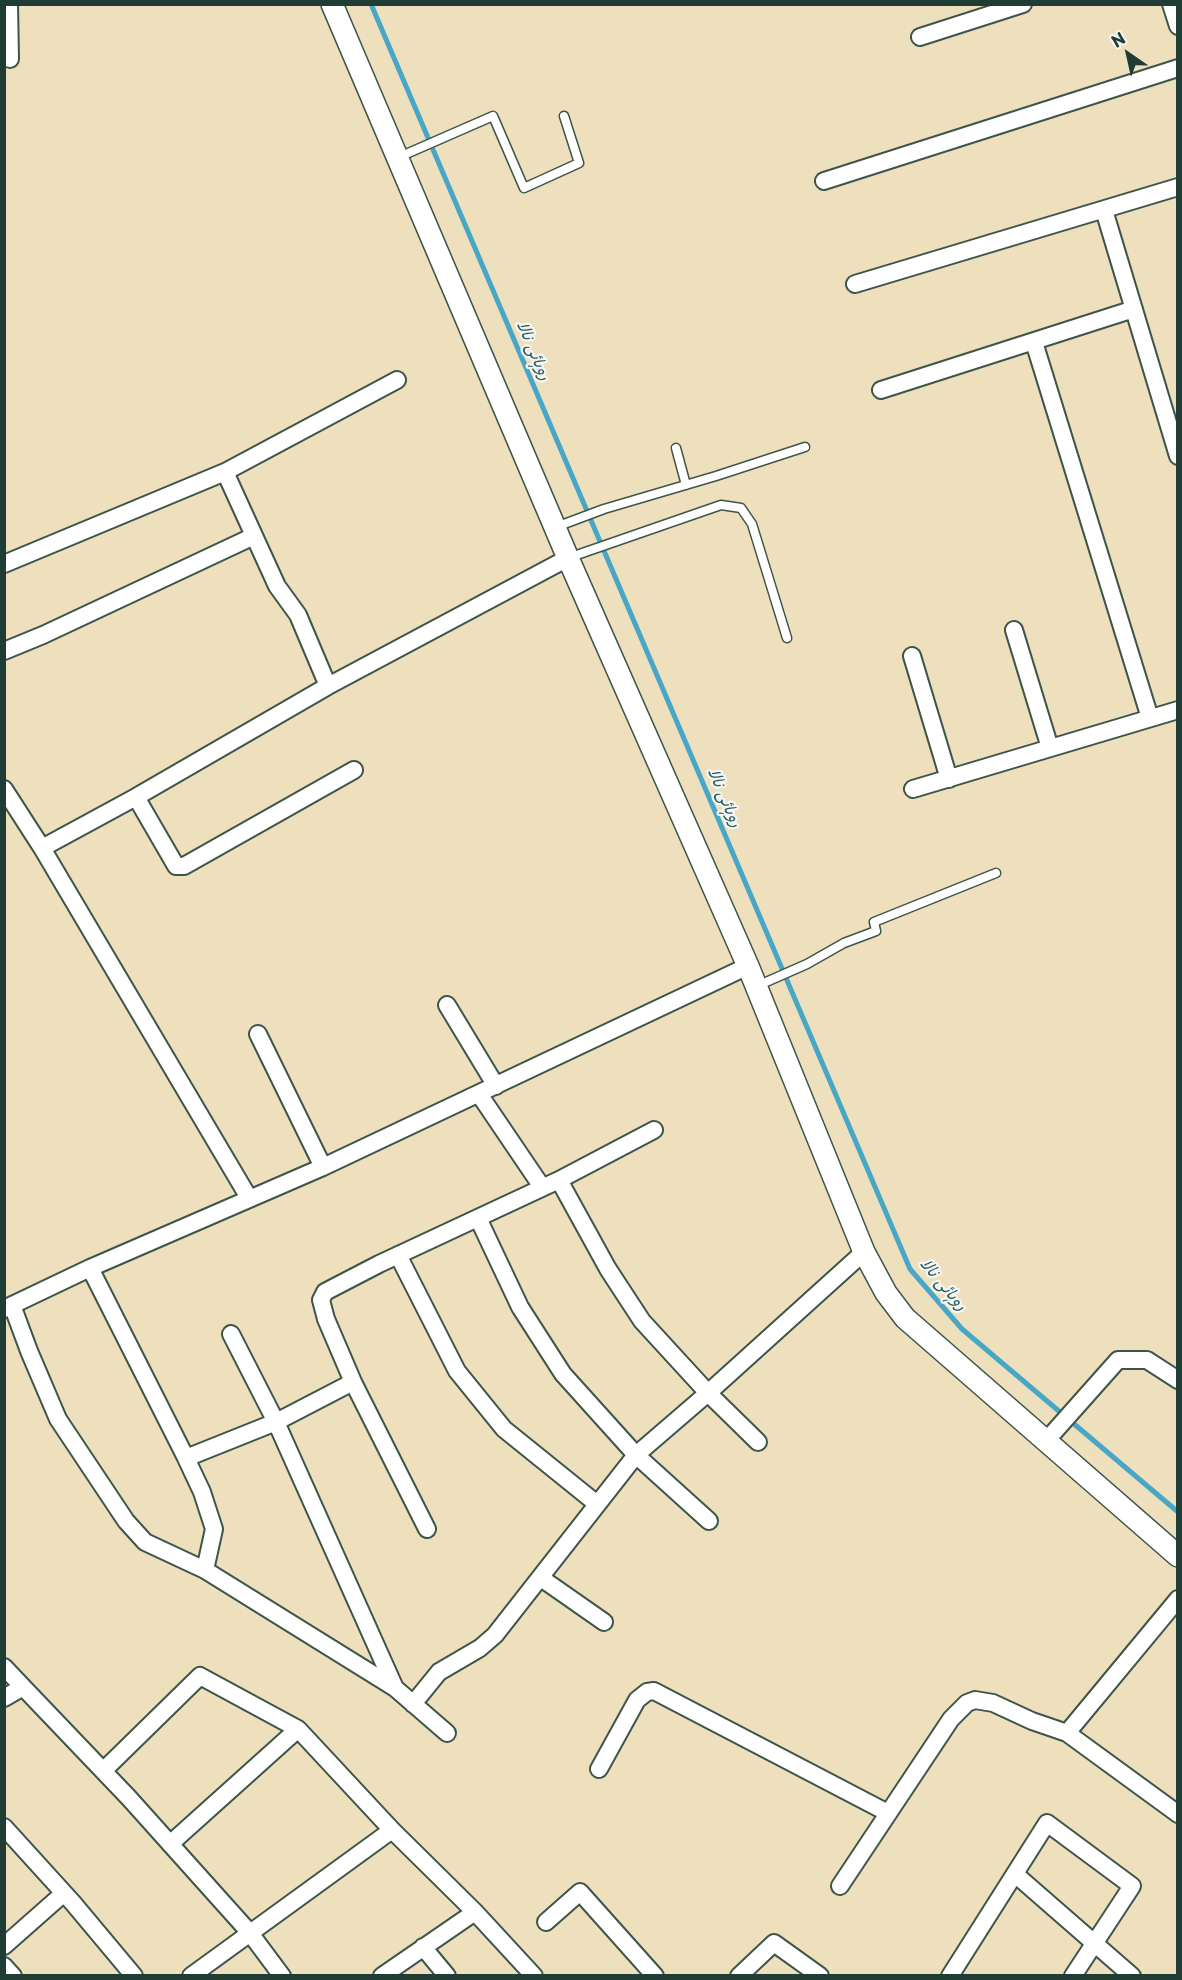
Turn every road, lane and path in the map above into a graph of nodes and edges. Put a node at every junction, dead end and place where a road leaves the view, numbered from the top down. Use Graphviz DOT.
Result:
graph roads {
  1 [pos="9,4"];
  2 [pos="332,4"];
  3 [pos="1023,4"];
  4 [pos="1171,4"];
  5 [pos="1178,26"];
  6 [pos="920,37"];
  7 [pos="10,59"];
  8 [pos="1178,68"];
  9 [pos="564,116"];
  10 [pos="402,156"];
  11 [pos="824,181"];
  12 [pos="1178,187"];
  13 [pos="1104,210"];
  14 [pos="855,284"];
  15 [pos="1134,309"];
  16 [pos="1034,342"];
  17 [pos="397,380"];
  18 [pos="881,390"];
  19 [pos="805,447"];
  20 [pos="1176,447"];
  21 [pos="676,448"];
  22 [pos="225,472"];
  23 [pos="686,485"];
  24 [pos="563,524"];
  25 [pos="254,536"];
  26 [pos="568,558"];
  27 [pos="4,564"];
  28 [pos="1014,630"];
  29 [pos="787,638"];
  30 [pos="4,651"];
  31 [pos="912,657"];
  32 [pos="328,686"];
  33 [pos="1178,710"];
  34 [pos="1150,718"];
  35 [pos="1050,748"];
  36 [pos="354,770"];
  37 [pos="949,779"];
  38 [pos="4,789"];
  39 [pos="913,789"];
  40 [pos="136,797"];
  41 [pos="42,848"];
  42 [pos="996,873"];
  43 [pos="748,966"];
  44 [pos="763,983"];
  45 [pos="447,1005"];
  46 [pos="258,1034"];
  47 [pos="496,1086"];
  48 [pos="479,1094"];
  49 [pos="654,1130"];
  50 [pos="323,1167"];
  51 [pos="559,1180"];
  52 [pos="542,1187"];
  53 [pos="249,1198"];
  54 [pos="478,1218"];
  55 [pos="864,1252"];
  56 [pos="398,1255"];
  57 [pos="90,1268"];
  58 [pos="8,1307"];
  59 [pos="231,1334"];
  60 [pos="1178,1380"];
  61 [pos="353,1382"];
  62 [pos="708,1393"];
  63 [pos="276,1422"];
  64 [pos="1050,1437"];
  65 [pos="758,1442"];
  66 [pos="636,1455"];
  67 [pos="186,1458"];
  68 [pos="597,1504"];
  69 [pos="709,1521"];
  70 [pos="427,1529"];
  71 [pos="1178,1556"];
  72 [pos="205,1570"];
  73 [pos="541,1578"];
  74 [pos="1178,1599"];
  75 [pos="604,1622"];
  76 [pos="4,1667"];
  77 [pos="23,1686"];
  78 [pos="395,1688"];
  79 [pos="4,1698"];
  80 [pos="413,1704"];
  81 [pos="298,1729"];
  82 [pos="447,1733"];
  83 [pos="1067,1733"];
  84 [pos="599,1769"];
  85 [pos="103,1771"];
  86 [pos="888,1813"];
  87 [pos="1178,1814"];
  88 [pos="4,1827"];
  89 [pos="392,1830"];
  90 [pos="170,1844"];
  91 [pos="1015,1874"];
  92 [pos="840,1886"];
  93 [pos="64,1893"];
  94 [pos="475,1912"];
  95 [pos="546,1923"];
  96 [pos="250,1933"];
  97 [pos="1095,1943"];
  98 [pos="4,1946"];
  99 [pos="423,1947"];
  100 [pos="4,1966"];
  101 [pos="13,1976"];
  102 [pos="134,1976"];
  103 [pos="191,1976"];
  104 [pos="282,1976"];
  105 [pos="382,1976"];
  106 [pos="447,1976"];
  107 [pos="534,1976"];
  108 [pos="655,1976"];
  109 [pos="739,1976"];
  110 [pos="820,1976"];
  111 [pos="950,1976"];
  112 [pos="1073,1976"];
  113 [pos="1132,1976"];
  1 -- 7 [label="street"];
  2 -- 10 [label="street"];
  3 -- 6 [label="street"];
  4 -- 5 [label="street"];
  8 -- 11 [label="street"];
  9 -- 10 [label="lane"];
  10 -- 24 [label="street"];
  12 -- 13 [label="street"];
  13 -- 14 [label="street"];
  13 -- 15 [label="street"];
  15 -- 16 [label="street"];
  15 -- 20 [label="street"];
  16 -- 18 [label="street"];
  16 -- 34 [label="street"];
  17 -- 22 [label="street"];
  19 -- 23 [label="lane"];
  21 -- 23 [label="lane"];
  22 -- 25 [label="street"];
  22 -- 27 [label="street"];
  23 -- 24 [label="lane"];
  24 -- 26 [label="street"];
  25 -- 30 [label="street"];
  25 -- 32 [label="street"];
  26 -- 29 [label="lane"];
  26 -- 32 [label="street"];
  26 -- 43 [label="street"];
  28 -- 35 [label="street"];
  31 -- 37 [label="street"];
  32 -- 40 [label="street"];
  33 -- 34 [label="street"];
  34 -- 35 [label="street"];
  35 -- 37 [label="street"];
  36 -- 40 [label="street"];
  37 -- 39 [label="street"];
  38 -- 41 [label="street"];
  40 -- 41 [label="street"];
  41 -- 53 [label="street"];
  42 -- 44 [label="lane"];
  43 -- 44 [label="street"];
  43 -- 47 [label="street"];
  44 -- 55 [label="street"];
  45 -- 47 [label="street"];
  46 -- 50 [label="street"];
  47 -- 48 [label="street"];
  48 -- 50 [label="street"];
  48 -- 52 [label="street"];
  49 -- 51 [label="street"];
  50 -- 53 [label="street"];
  51 -- 52 [label="street"];
  51 -- 62 [label="street"];
  52 -- 54 [label="street"];
  53 -- 57 [label="street"];
  54 -- 56 [label="street"];
  54 -- 66 [label="street"];
  55 -- 62 [label="street"];
  55 -- 64 [label="street"];
  56 -- 61 [label="street"];
  56 -- 68 [label="street"];
  57 -- 58 [label="street"];
  57 -- 67 [label="street"];
  58 -- 72 [label="street"];
  59 -- 63 [label="street"];
  60 -- 64 [label="street"];
  61 -- 63 [label="street"];
  61 -- 70 [label="street"];
  62 -- 65 [label="street"];
  62 -- 66 [label="street"];
  63 -- 67 [label="street"];
  63 -- 78 [label="street"];
  64 -- 71 [label="street"];
  66 -- 68 [label="street"];
  66 -- 69 [label="street"];
  67 -- 72 [label="street"];
  68 -- 73 [label="street"];
  72 -- 78 [label="street"];
  73 -- 75 [label="street"];
  73 -- 80 [label="street"];
  74 -- 83 [label="street"];
  76 -- 77 [label="street"];
  77 -- 79 [label="street"];
  77 -- 85 [label="street"];
  78 -- 80 [label="street"];
  80 -- 82 [label="street"];
  81 -- 85 [label="street"];
  81 -- 89 [label="street"];
  81 -- 90 [label="street"];
  83 -- 86 [label="street"];
  83 -- 87 [label="street"];
  84 -- 86 [label="street"];
  85 -- 90 [label="street"];
  86 -- 92 [label="street"];
  88 -- 93 [label="street"];
  89 -- 94 [label="street"];
  89 -- 96 [label="street"];
  90 -- 96 [label="street"];
  91 -- 97 [label="street"];
  91 -- 97 [label="street"];
  91 -- 111 [label="street"];
  93 -- 98 [label="street"];
  93 -- 102 [label="street"];
  94 -- 99 [label="street"];
  94 -- 107 [label="street"];
  95 -- 108 [label="street"];
  96 -- 103 [label="street"];
  96 -- 104 [label="street"];
  97 -- 112 [label="street"];
  97 -- 113 [label="street"];
  99 -- 105 [label="street"];
  99 -- 106 [label="street"];
  100 -- 101 [label="street"];
  109 -- 110 [label="street"];
}
